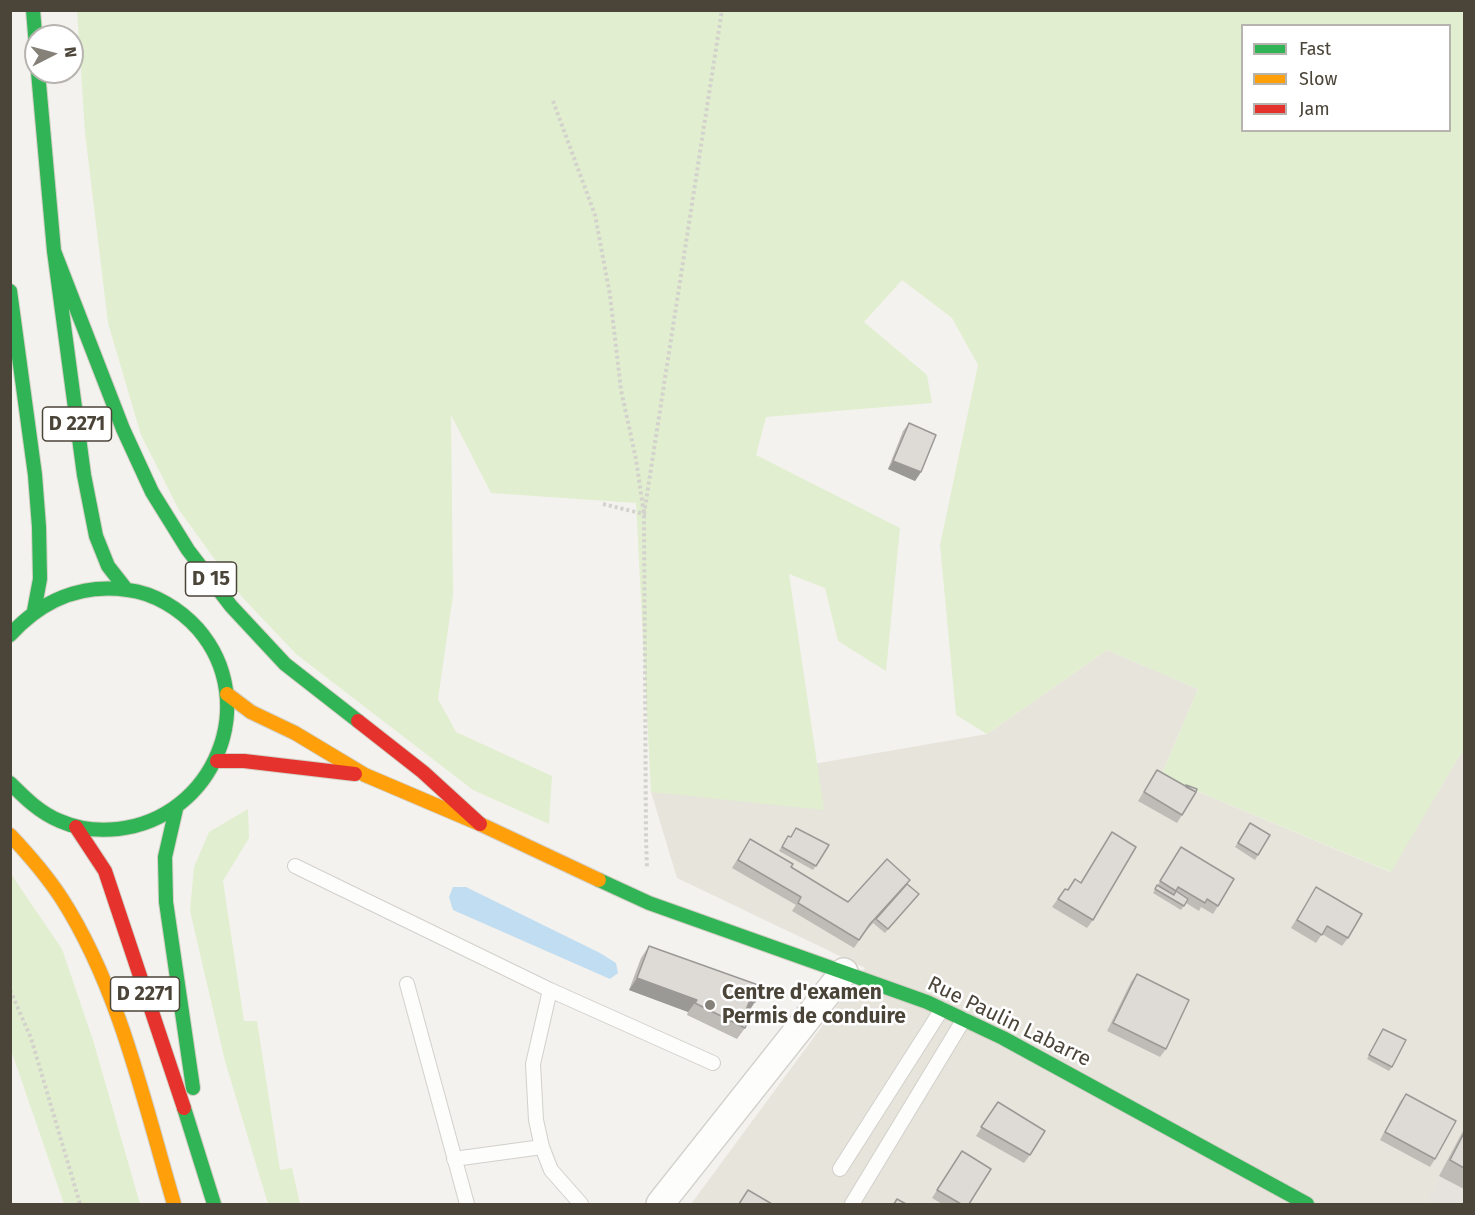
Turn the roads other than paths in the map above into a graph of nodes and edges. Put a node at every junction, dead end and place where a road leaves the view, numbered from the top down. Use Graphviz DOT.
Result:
graph roads {
  1 [pos="39,84"];
  2 [pos="54,251"];
  3 [pos="10,291"];
  4 [pos="126,589"];
  5 [pos="34,611"];
  6 [pos="10,635"];
  7 [pos="228,694"];
  8 [pos="217,761"];
  9 [pos="365,775"];
  10 [pos="10,783"];
  11 [pos="176,809"];
  12 [pos="480,824"];
  13 [pos="76,827"];
  14 [pos="10,835"];
  15 [pos="295,866"];
  16 [pos="844,972"];
  17 [pos="407,984"];
  18 [pos="550,990"];
  19 [pos="942,1009"];
  20 [pos="964,1018"];
  21 [pos="713,1064"];
  22 [pos="542,1147"];
  23 [pos="454,1159"];
  24 [pos="204,1167"];
  25 [pos="840,1169"];
  26 [pos="174,1204"];
  27 [pos="214,1204"];
  28 [pos="467,1204"];
  29 [pos="581,1204"];
  30 [pos="660,1204"];
  31 [pos="852,1204"];
  32 [pos="1307,1204"];
  1 -- 2 [label="main road, D 2271"];
  2 -- 4 [label="main road, D 2271"];
  2 -- 12 [label="main road, D 15"];
  3 -- 5 [label="main road, D 2271"];
  4 -- 5 [label="main road"];
  4 -- 7 [label="main road"];
  5 -- 6 [label="main road"];
  7 -- 8 [label="main road"];
  7 -- 9 [label="main road, D 15"];
  8 -- 9 [label="main road, D 15"];
  8 -- 11 [label="main road"];
  9 -- 12 [label="main road, D 15"];
  10 -- 13 [label="main road"];
  11 -- 13 [label="main road"];
  11 -- 24 [label="main road, D 2271"];
  12 -- 16 [label="main road, Rue Paulin Labarre / D 15"];
  13 -- 24 [label="main road, D 2271"];
  14 -- 26 [label="main road"];
  15 -- 18 [label="lane"];
  16 -- 19 [label="main road, Rue Paulin Labarre / D 15"];
  16 -- 30 [label="street"];
  17 -- 23 [label="lane"];
  18 -- 21 [label="lane"];
  18 -- 22 [label="lane"];
  19 -- 20 [label="main road, Rue Paulin Labarre / D 15"];
  19 -- 25 [label="lane"];
  20 -- 31 [label="lane"];
  20 -- 32 [label="main road, Rue Paulin Labarre / D 15"];
  22 -- 23 [label="lane"];
  22 -- 29 [label="lane"];
  23 -- 28 [label="lane"];
  24 -- 27 [label="main road, D 2271"];
}
